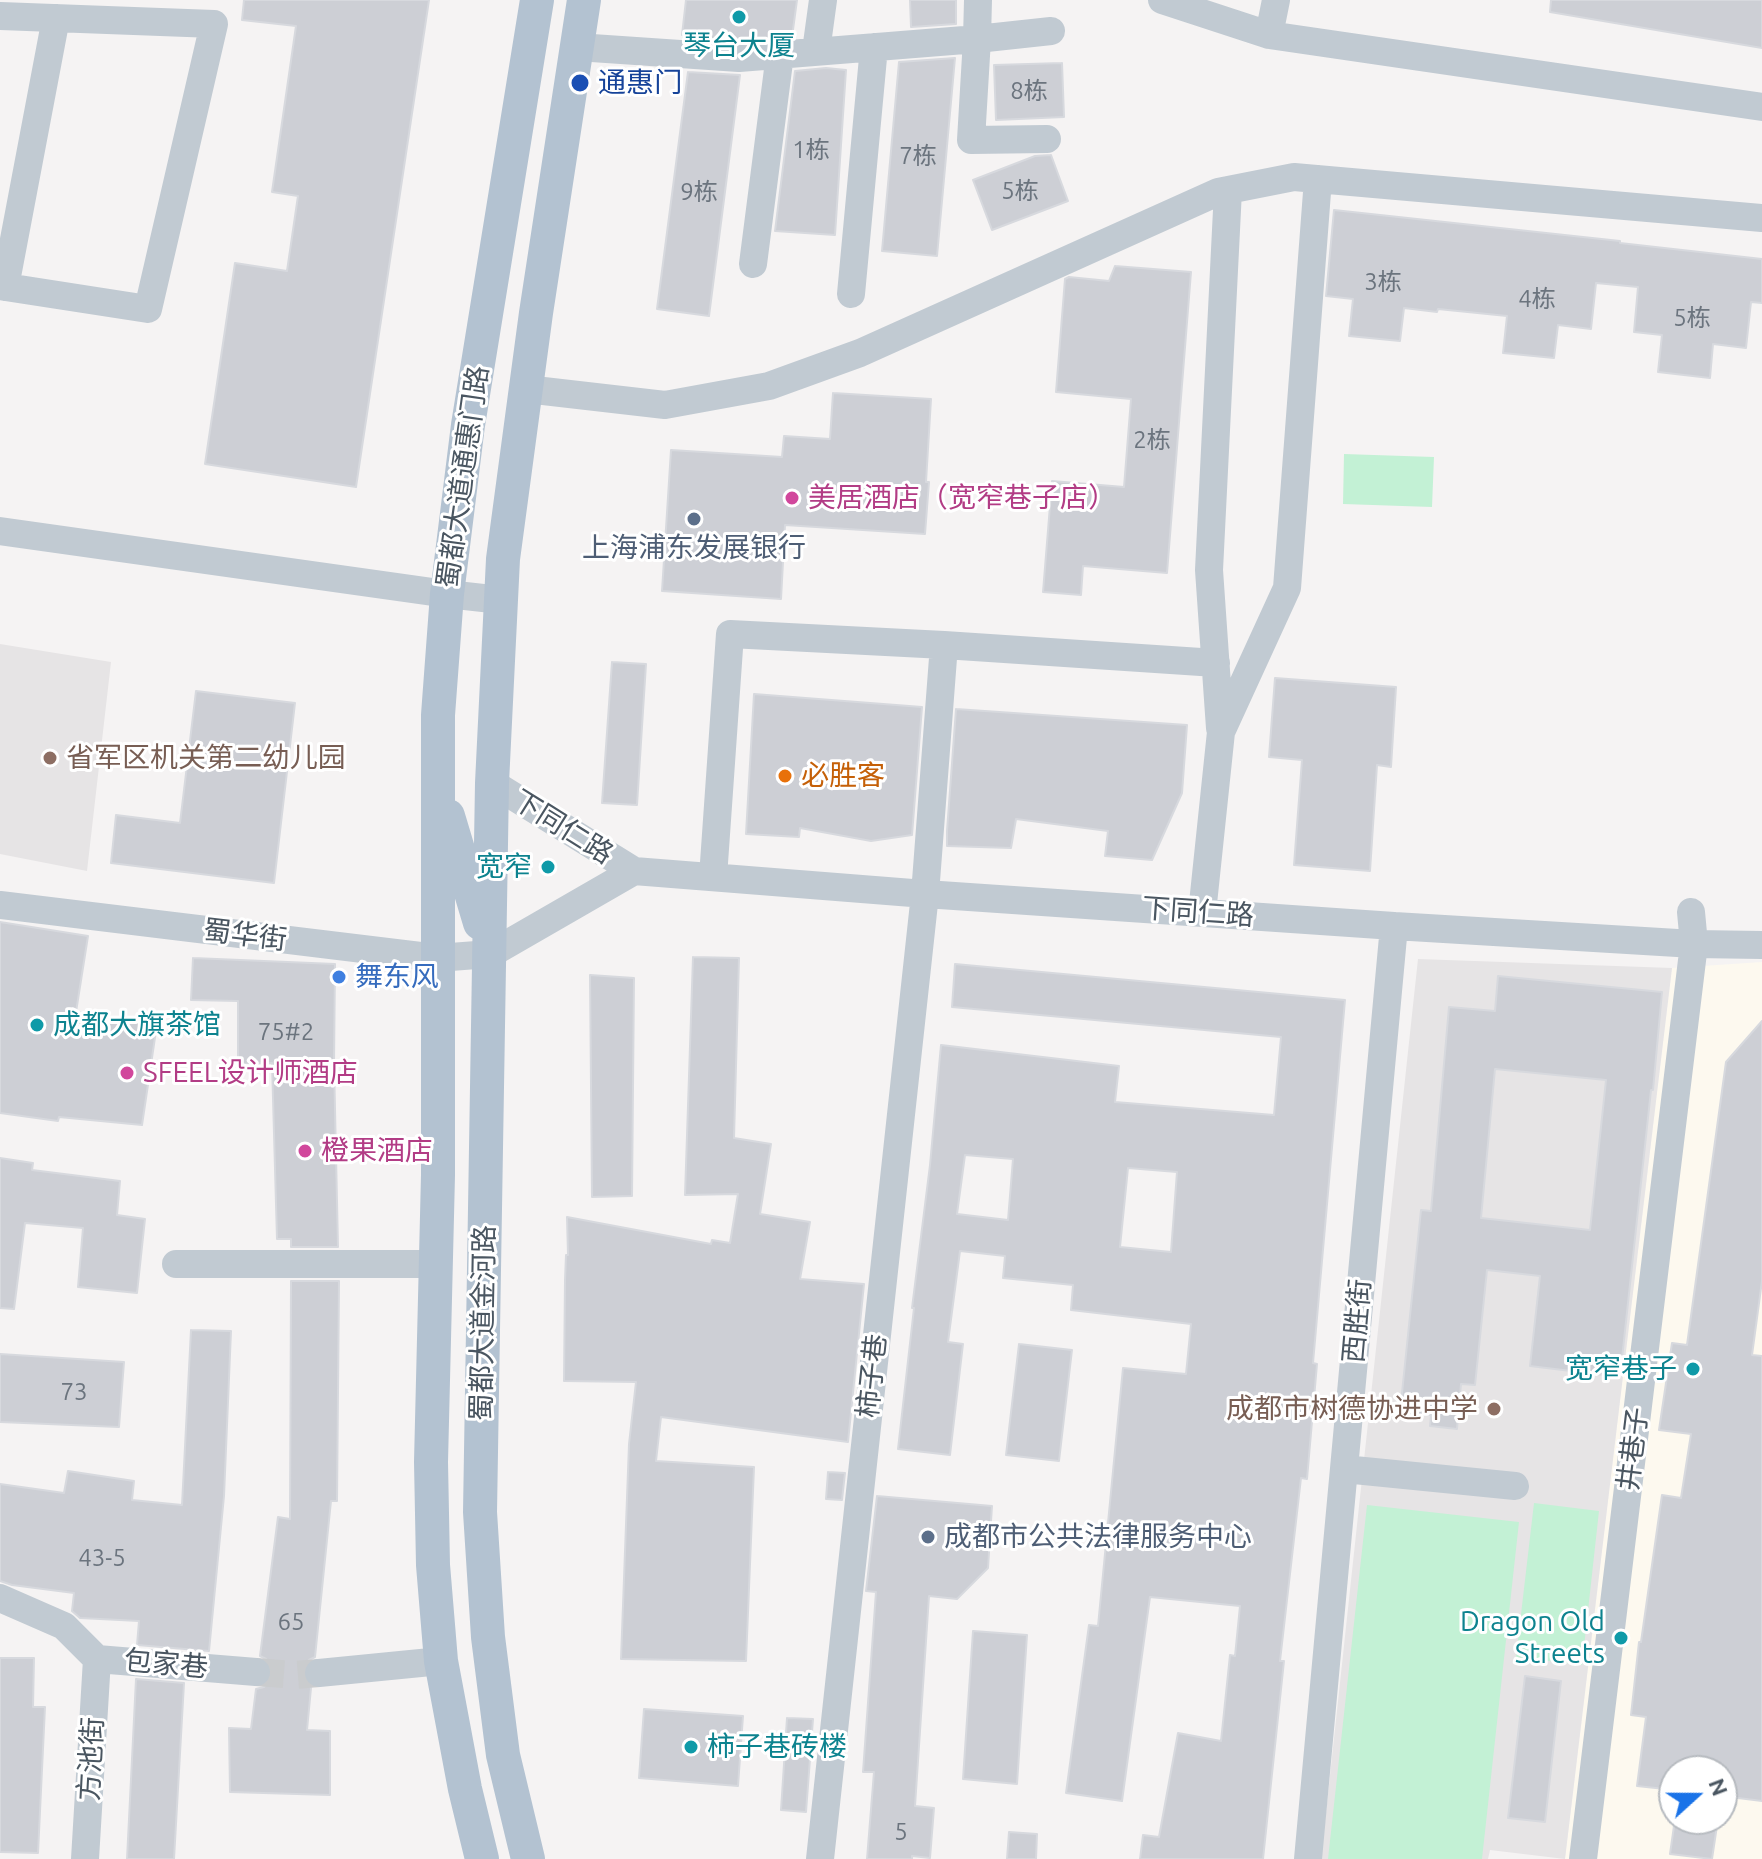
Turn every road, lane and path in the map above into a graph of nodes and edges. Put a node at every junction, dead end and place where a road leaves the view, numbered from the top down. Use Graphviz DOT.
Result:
graph roads {
  1 [pos="537,0"];
  2 [pos="584,0"];
  3 [pos="823,0"];
  4 [pos="978,0"];
  5 [pos="1162,0"];
  6 [pos="1276,0"];
  7 [pos="0,16"];
  8 [pos="56,18"];
  9 [pos="1051,31"];
  10 [pos="1269,35"];
  11 [pos="977,39"];
  12 [pos="577,47"];
  13 [pos="874,47"];
  14 [pos="816,51"];
  15 [pos="780,54"];
  16 [pos="1762,107"];
  17 [pos="1047,139"];
  18 [pos="1318,179"];
  19 [pos="1228,190"];
  20 [pos="1762,218"];
  21 [pos="753,264"];
  22 [pos="2,287"];
  23 [pos="851,294"];
  24 [pos="526,389"];
  25 [pos="0,531"];
  26 [pos="447,594"];
  27 [pos="501,600"];
  28 [pos="944,645"];
  29 [pos="1216,663"];
  30 [pos="1221,732"];
  31 [pos="437,779"];
  32 [pos="492,783"];
  33 [pos="634,871"];
  34 [pos="713,877"];
  35 [pos="925,894"];
  36 [pos="0,905"];
  37 [pos="1691,912"];
  38 [pos="1202,913"];
  39 [pos="1394,926"];
  40 [pos="1694,944"];
  41 [pos="1762,945"];
  42 [pos="490,954"];
  43 [pos="437,958"];
  44 [pos="176,1264"];
  45 [pos="435,1264"];
  46 [pos="1344,1469"];
  47 [pos="1515,1486"];
  48 [pos="0,1598"];
  49 [pos="97,1659"];
  50 [pos="441,1661"];
  51 [pos="256,1672"];
  52 [pos="319,1673"];
  53 [pos="85,1859"];
  54 [pos="482,1859"];
  55 [pos="528,1859"];
  56 [pos="820,1859"];
  57 [pos="1308,1859"];
  58 [pos="1583,1859"];
  1 -- 26 [label="main road, 蜀都大道通惠门路"];
  2 -- 12 [label="main road, 蜀都大道通惠门路"];
  3 -- 14 [label="street"];
  4 -- 11 [label="street"];
  5 -- 10 [label="street"];
  6 -- 10 [label="street"];
  7 -- 8 [label="street"];
  8 -- 22 [label="street"];
  8 -- 22 [label="street"];
  9 -- 11 [label="street"];
  10 -- 16 [label="street"];
  11 -- 13 [label="street"];
  11 -- 17 [label="street"];
  12 -- 15 [label="street"];
  12 -- 24 [label="main road, 蜀都大道通惠门路"];
  13 -- 14 [label="street"];
  13 -- 23 [label="street"];
  14 -- 15 [label="street"];
  15 -- 21 [label="street"];
  18 -- 19 [label="street"];
  18 -- 20 [label="street"];
  18 -- 30 [label="street"];
  19 -- 24 [label="street"];
  19 -- 29 [label="street"];
  24 -- 27 [label="main road, 蜀都大道通惠门路"];
  25 -- 26 [label="street"];
  26 -- 27 [label="street"];
  26 -- 31 [label="main road, 蜀都大道通惠门路"];
  27 -- 32 [label="main road, 蜀都大道通惠门路"];
  28 -- 29 [label="street"];
  28 -- 34 [label="street"];
  28 -- 35 [label="street, 柿子巷"];
  29 -- 30 [label="street"];
  30 -- 38 [label="street"];
  31 -- 42 [label="main road"];
  31 -- 43 [label="main road, 蜀都大道通惠门路"];
  32 -- 33 [label="street, 下同仁路"];
  32 -- 42 [label="main road, 蜀都大道金河路"];
  33 -- 34 [label="street, 下同仁路"];
  33 -- 42 [label="street, 下同仁路"];
  34 -- 35 [label="street, 下同仁路"];
  35 -- 38 [label="street, 下同仁路"];
  35 -- 56 [label="street, 柿子巷"];
  36 -- 43 [label="street, 蜀华街"];
  37 -- 40 [label="street, 井巷子"];
  38 -- 39 [label="street, 下同仁路"];
  39 -- 40 [label="street, 下同仁路"];
  39 -- 46 [label="street, 西胜街"];
  40 -- 41 [label="street, 下同仁路"];
  40 -- 58 [label="street, 井巷子"];
  42 -- 43 [label="street, 蜀华街"];
  42 -- 55 [label="main road, 蜀都大道金河路"];
  43 -- 45 [label="main road, 蜀都大道金河路"];
  44 -- 45 [label="street"];
  45 -- 50 [label="main road, 蜀都大道金河路"];
  46 -- 47 [label="street"];
  46 -- 57 [label="street, 西胜街"];
  48 -- 49 [label="street, 包家巷"];
  49 -- 51 [label="street, 包家巷"];
  49 -- 53 [label="street, 方池街"];
  50 -- 52 [label="street"];
  50 -- 54 [label="main road, 蜀都大道金河路"];
}
